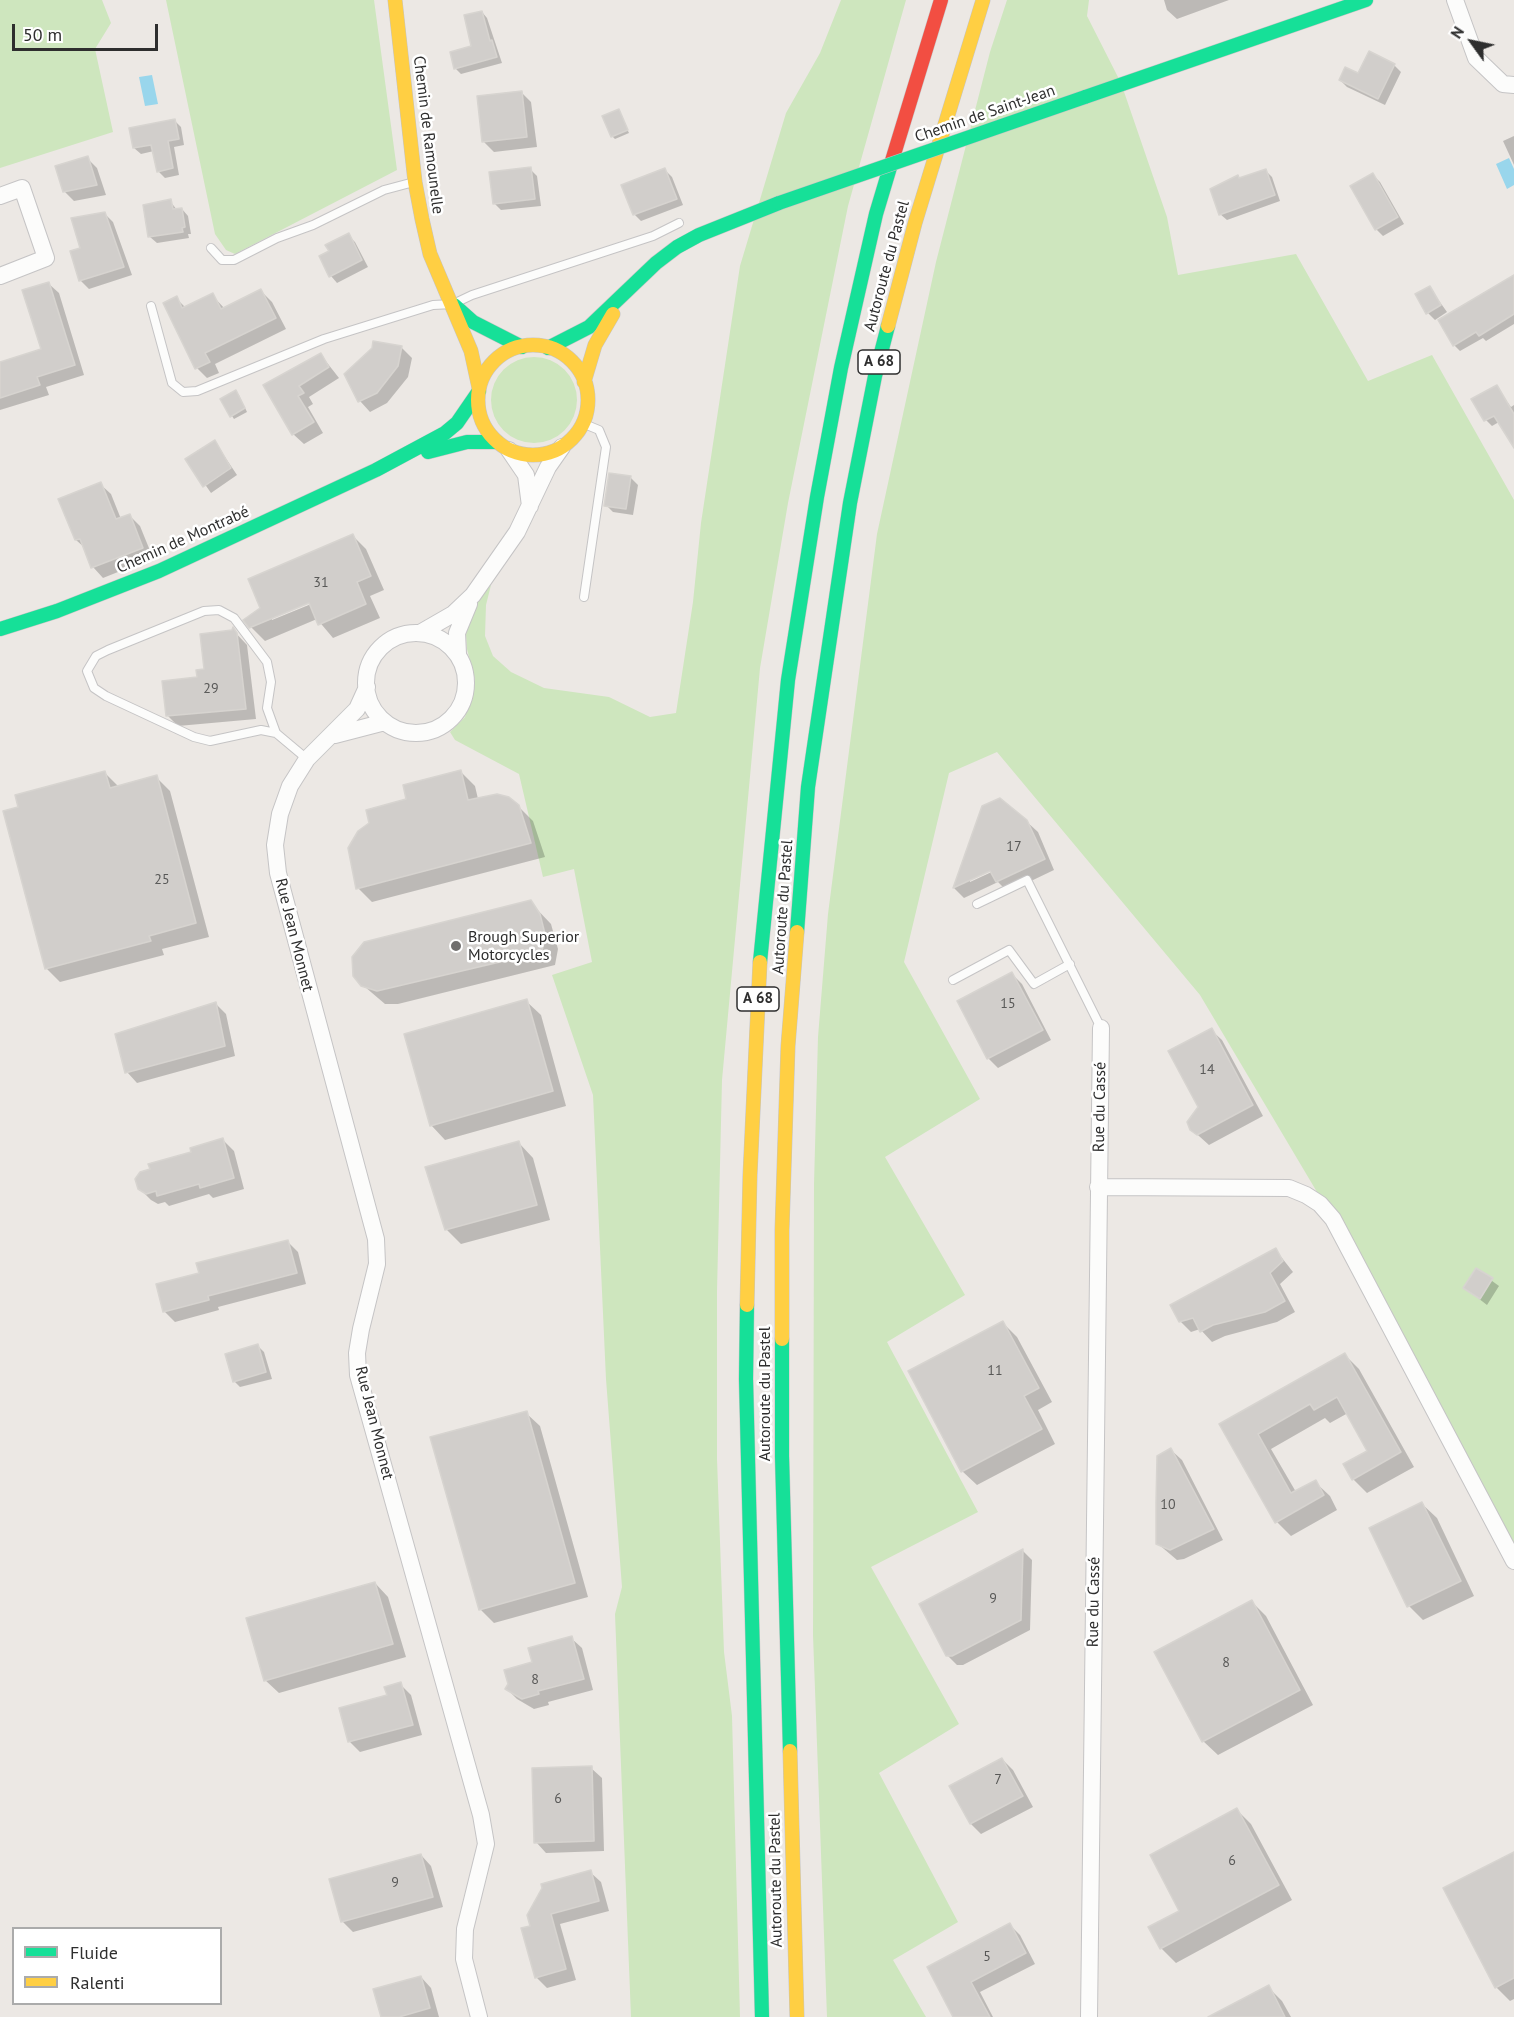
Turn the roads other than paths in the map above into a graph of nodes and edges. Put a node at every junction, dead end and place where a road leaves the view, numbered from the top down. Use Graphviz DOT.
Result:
graph roads {
  1 [pos="395,0"];
  2 [pos="941,0"];
  3 [pos="983,0"];
  4 [pos="1366,0"];
  5 [pos="1455,0"];
  6 [pos="1514,86"];
  7 [pos="415,182"];
  8 [pos="0,196"];
  9 [pos="679,224"];
  10 [pos="211,248"];
  11 [pos="0,276"];
  12 [pos="631,289"];
  13 [pos="453,304"];
  14 [pos="151,306"];
  15 [pos="522,346"];
  16 [pos="548,348"];
  17 [pos="584,382"];
  18 [pos="479,389"];
  19 [pos="582,423"];
  20 [pos="503,446"];
  21 [pos="562,447"];
  22 [pos="376,470"];
  23 [pos="530,510"];
  24 [pos="472,595"];
  25 [pos="584,597"];
  26 [pos="0,629"];
  27 [pos="420,633"];
  28 [pos="458,654"];
  29 [pos="367,687"];
  30 [pos="385,722"];
  31 [pos="276,733"];
  32 [pos="331,737"];
  33 [pos="307,759"];
  34 [pos="977,904"];
  35 [pos="1070,964"];
  36 [pos="953,980"];
  37 [pos="1101,1028"];
  38 [pos="1098,1187"];
  39 [pos="1514,1562"];
  40 [pos="479,2017"];
  41 [pos="762,2017"];
  42 [pos="797,2017"];
  43 [pos="1089,2017"];
  1 -- 7 [label="main road, Chemin de Ramounelle"];
  2 -- 41 [label="main road, Autoroute du Pastel / A 68"];
  3 -- 42 [label="main road, Autoroute du Pastel / A 68"];
  4 -- 12 [label="main road, Chemin de Saint-Jean, bridge"];
  5 -- 6 [label="street"];
  7 -- 10 [label="lane"];
  7 -- 13 [label="main road, Chemin de Ramounelle"];
  8 -- 11 [label="street"];
  9 -- 13 [label="lane"];
  12 -- 16 [label="main road, Chemin de Saint-Jean"];
  12 -- 17 [label="main road, Chemin de Saint-Jean"];
  13 -- 14 [label="lane"];
  13 -- 15 [label="main road, Chemin de Ramounelle"];
  13 -- 18 [label="main road, Chemin de Ramounelle"];
  15 -- 16 [label="main road"];
  15 -- 18 [label="main road"];
  16 -- 17 [label="main road"];
  17 -- 19 [label="main road"];
  18 -- 20 [label="main road"];
  18 -- 22 [label="main road, Chemin de Montrabé"];
  19 -- 21 [label="main road"];
  19 -- 25 [label="lane"];
  20 -- 21 [label="main road"];
  20 -- 22 [label="main road, Chemin de Montrabé"];
  20 -- 23 [label="street"];
  21 -- 23 [label="street"];
  22 -- 26 [label="main road, Chemin de Montrabé"];
  23 -- 24 [label="street"];
  24 -- 27 [label="street"];
  24 -- 28 [label="street"];
  27 -- 28 [label="street"];
  27 -- 29 [label="street"];
  28 -- 30 [label="street"];
  29 -- 30 [label="street"];
  29 -- 32 [label="street, Rue Jean Monnet"];
  30 -- 32 [label="street, Rue Jean Monnet"];
  31 -- 31 [label="lane"];
  31 -- 33 [label="lane"];
  32 -- 33 [label="street, Rue Jean Monnet"];
  33 -- 40 [label="street, Rue Jean Monnet"];
  34 -- 35 [label="lane"];
  35 -- 36 [label="lane"];
  35 -- 37 [label="lane"];
  37 -- 38 [label="street, Rue du Cassé"];
  38 -- 39 [label="street"];
  38 -- 43 [label="street, Rue du Cassé"];
}
